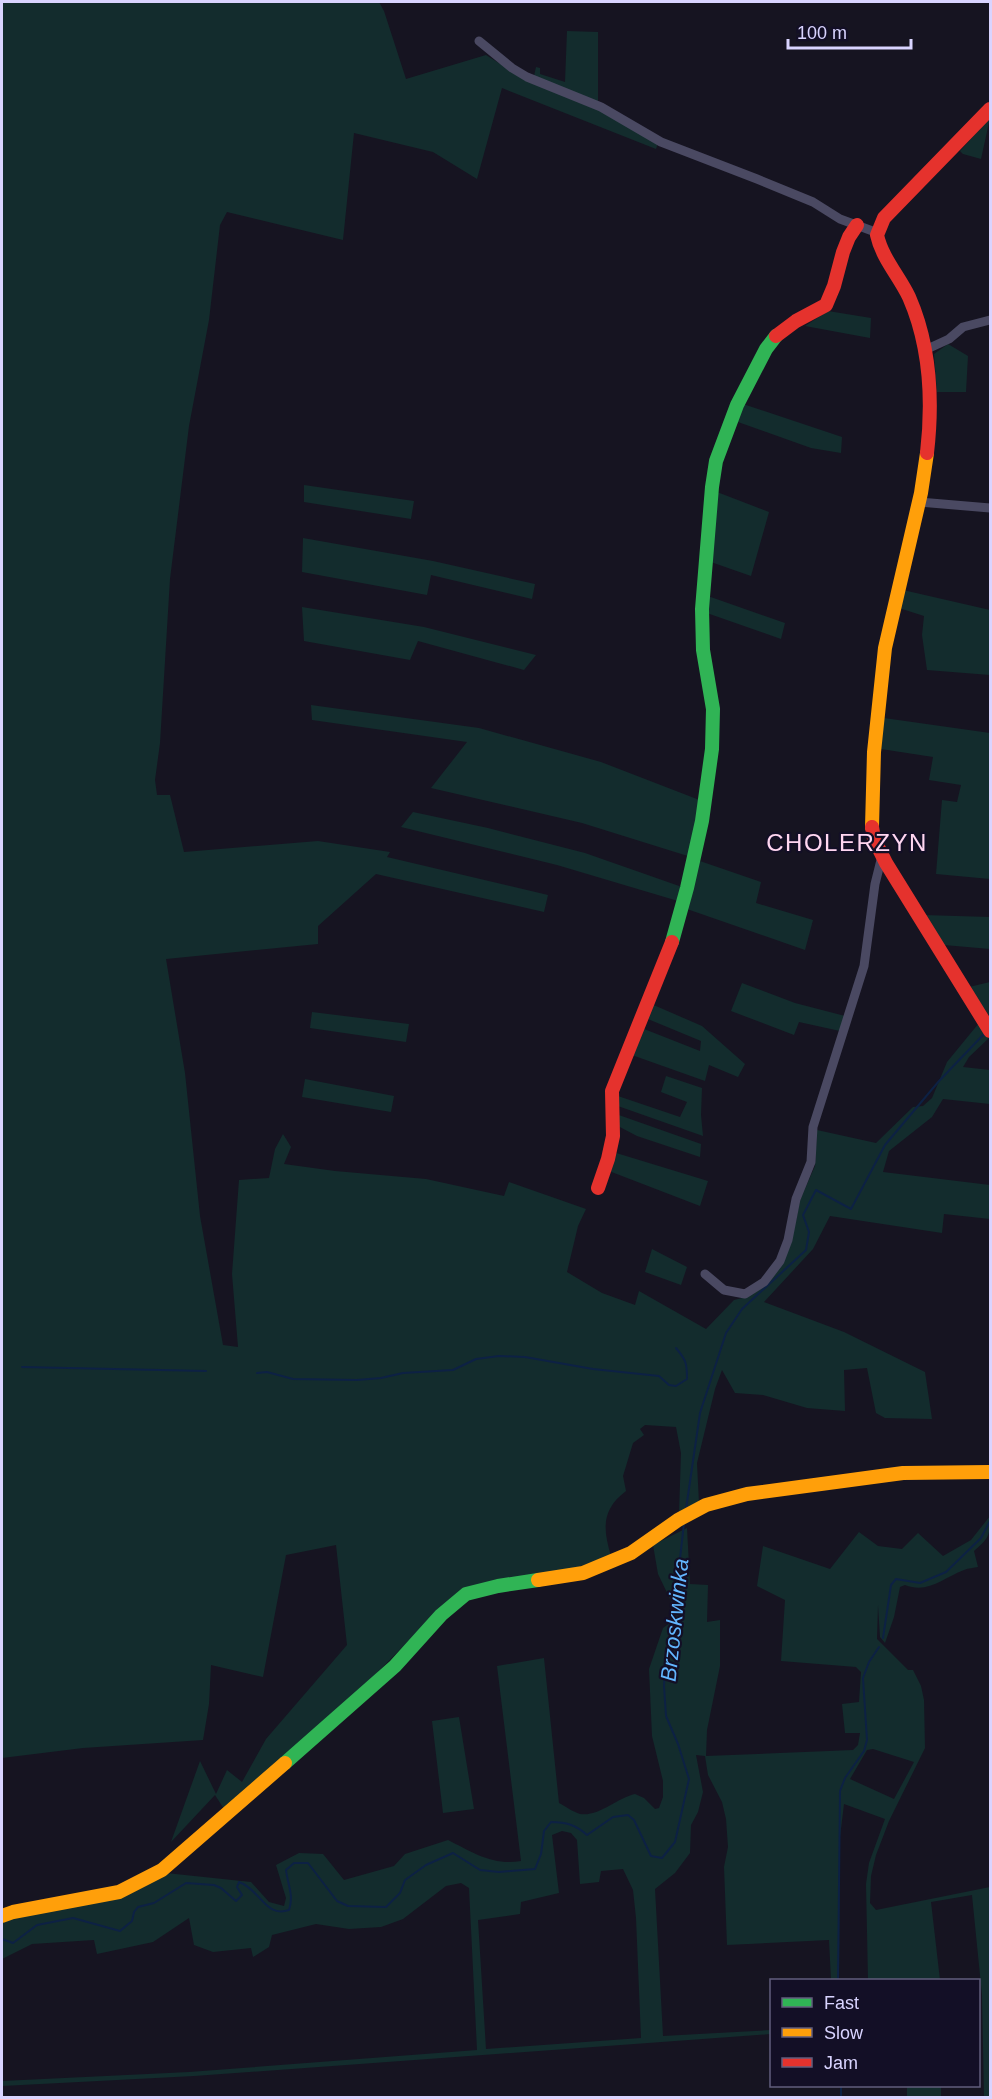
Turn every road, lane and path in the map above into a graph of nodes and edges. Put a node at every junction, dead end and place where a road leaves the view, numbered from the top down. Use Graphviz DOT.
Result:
graph roads {
  1 [pos="479,41"];
  2 [pos="990,109"];
  3 [pos="857,225"];
  4 [pos="878,233"];
  5 [pos="990,320"];
  6 [pos="925,350"];
  7 [pos="919,502"];
  8 [pos="990,508"];
  9 [pos="882,856"];
  10 [pos="988,1027"];
  11 [pos="598,1188"];
  12 [pos="705,1274"];
  13 [pos="990,1472"];
  14 [pos="2,1916"];
  1 -- 3 [label="street"];
  2 -- 4 [label="street"];
  3 -- 4 [label="street"];
  3 -- 11 [label="street"];
  4 -- 6 [label="street"];
  5 -- 6 [label="street"];
  6 -- 7 [label="street"];
  7 -- 8 [label="street"];
  7 -- 9 [label="street"];
  9 -- 10 [label="street"];
  9 -- 12 [label="street"];
  13 -- 14 [label="street"];
}
